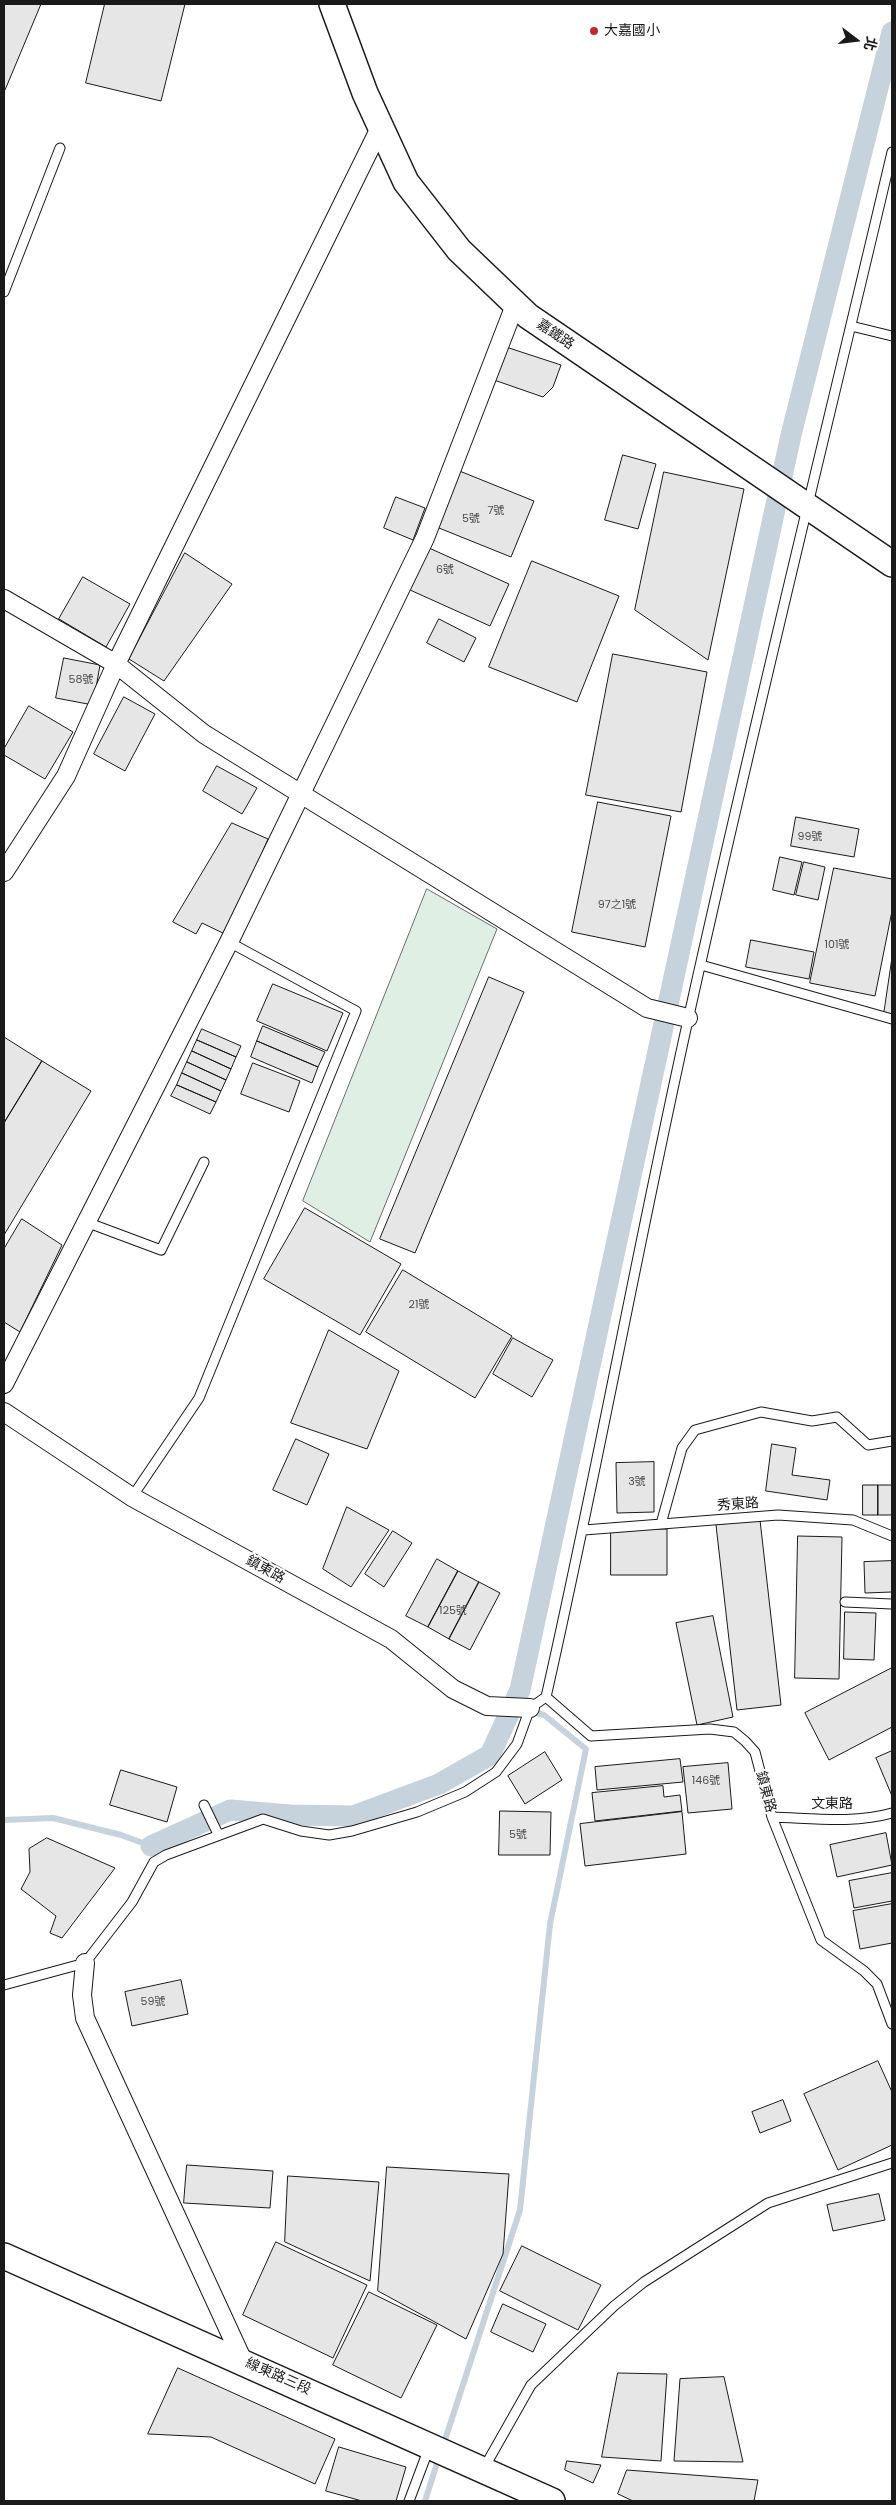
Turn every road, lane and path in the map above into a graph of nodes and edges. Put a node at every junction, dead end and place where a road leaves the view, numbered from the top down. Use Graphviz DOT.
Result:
graph roads {
  1 [pos="332,4"];
  2 [pos="380,128"];
  3 [pos="60,148"];
  4 [pos="892,152"];
  5 [pos="4,292"];
  6 [pos="515,305"];
  7 [pos="851,326"];
  8 [pos="892,336"];
  9 [pos="802,501"];
  10 [pos="892,564"];
  11 [pos="4,600"];
  12 [pos="116,664"];
  13 [pos="301,795"];
  14 [pos="4,872"];
  15 [pos="230,942"];
  16 [pos="701,965"];
  17 [pos="680,1016"];
  18 [pos="892,1019"];
  19 [pos="204,1162"];
  20 [pos="86,1222"];
  21 [pos="4,1384"];
  22 [pos="4,1412"];
  23 [pos="892,1441"];
  24 [pos="132,1497"];
  25 [pos="661,1524"];
  26 [pos="584,1530"];
  27 [pos="892,1536"];
  28 [pos="845,1602"];
  29 [pos="892,1604"];
  30 [pos="546,1698"];
  31 [pos="530,1708"];
  32 [pos="204,1805"];
  33 [pos="892,1813"];
  34 [pos="772,1817"];
  35 [pos="218,1834"];
  36 [pos="84,1963"];
  37 [pos="4,1986"];
  38 [pos="892,2024"];
  39 [pos="892,2163"];
  40 [pos="4,2256"];
  41 [pos="243,2361"];
  42 [pos="430,2446"];
  43 [pos="482,2470"];
  44 [pos="409,2501"];
  45 [pos="552,2501"];
  1 -- 2 [label="street, 嘉鐵路"];
  2 -- 6 [label="street, 嘉鐵路"];
  2 -- 12 [label="street"];
  3 -- 5 [label="lane"];
  4 -- 7 [label="lane"];
  6 -- 9 [label="street, 嘉鐵路"];
  6 -- 13 [label="street"];
  7 -- 8 [label="lane"];
  7 -- 9 [label="lane"];
  9 -- 10 [label="street, 嘉鐵路"];
  9 -- 16 [label="lane"];
  11 -- 12 [label="street"];
  12 -- 13 [label="street"];
  12 -- 14 [label="street"];
  13 -- 15 [label="street"];
  13 -- 17 [label="street"];
  15 -- 20 [label="street"];
  15 -- 24 [label="lane"];
  16 -- 17 [label="lane"];
  16 -- 18 [label="lane"];
  17 -- 26 [label="lane"];
  19 -- 20 [label="lane"];
  20 -- 21 [label="street"];
  22 -- 24 [label="street, 鎮東路"];
  23 -- 25 [label="lane"];
  24 -- 31 [label="street, 鎮東路"];
  25 -- 26 [label="lane, 秀東路"];
  25 -- 27 [label="lane, 秀東路"];
  26 -- 30 [label="lane"];
  28 -- 29 [label="lane"];
  30 -- 31 [label="lane"];
  30 -- 34 [label="lane, 鎮東路"];
  31 -- 35 [label="lane"];
  32 -- 35 [label="lane"];
  33 -- 34 [label="lane, 文東路"];
  34 -- 38 [label="lane, 鎮東路"];
  35 -- 36 [label="lane"];
  36 -- 37 [label="lane"];
  36 -- 41 [label="street"];
  39 -- 43 [label="lane"];
  40 -- 41 [label="street, 線東路三段"];
  41 -- 42 [label="street, 線東路三段"];
  42 -- 43 [label="street, 線東路三段"];
  42 -- 44 [label="lane"];
  43 -- 45 [label="street, 線東路三段"];
}
